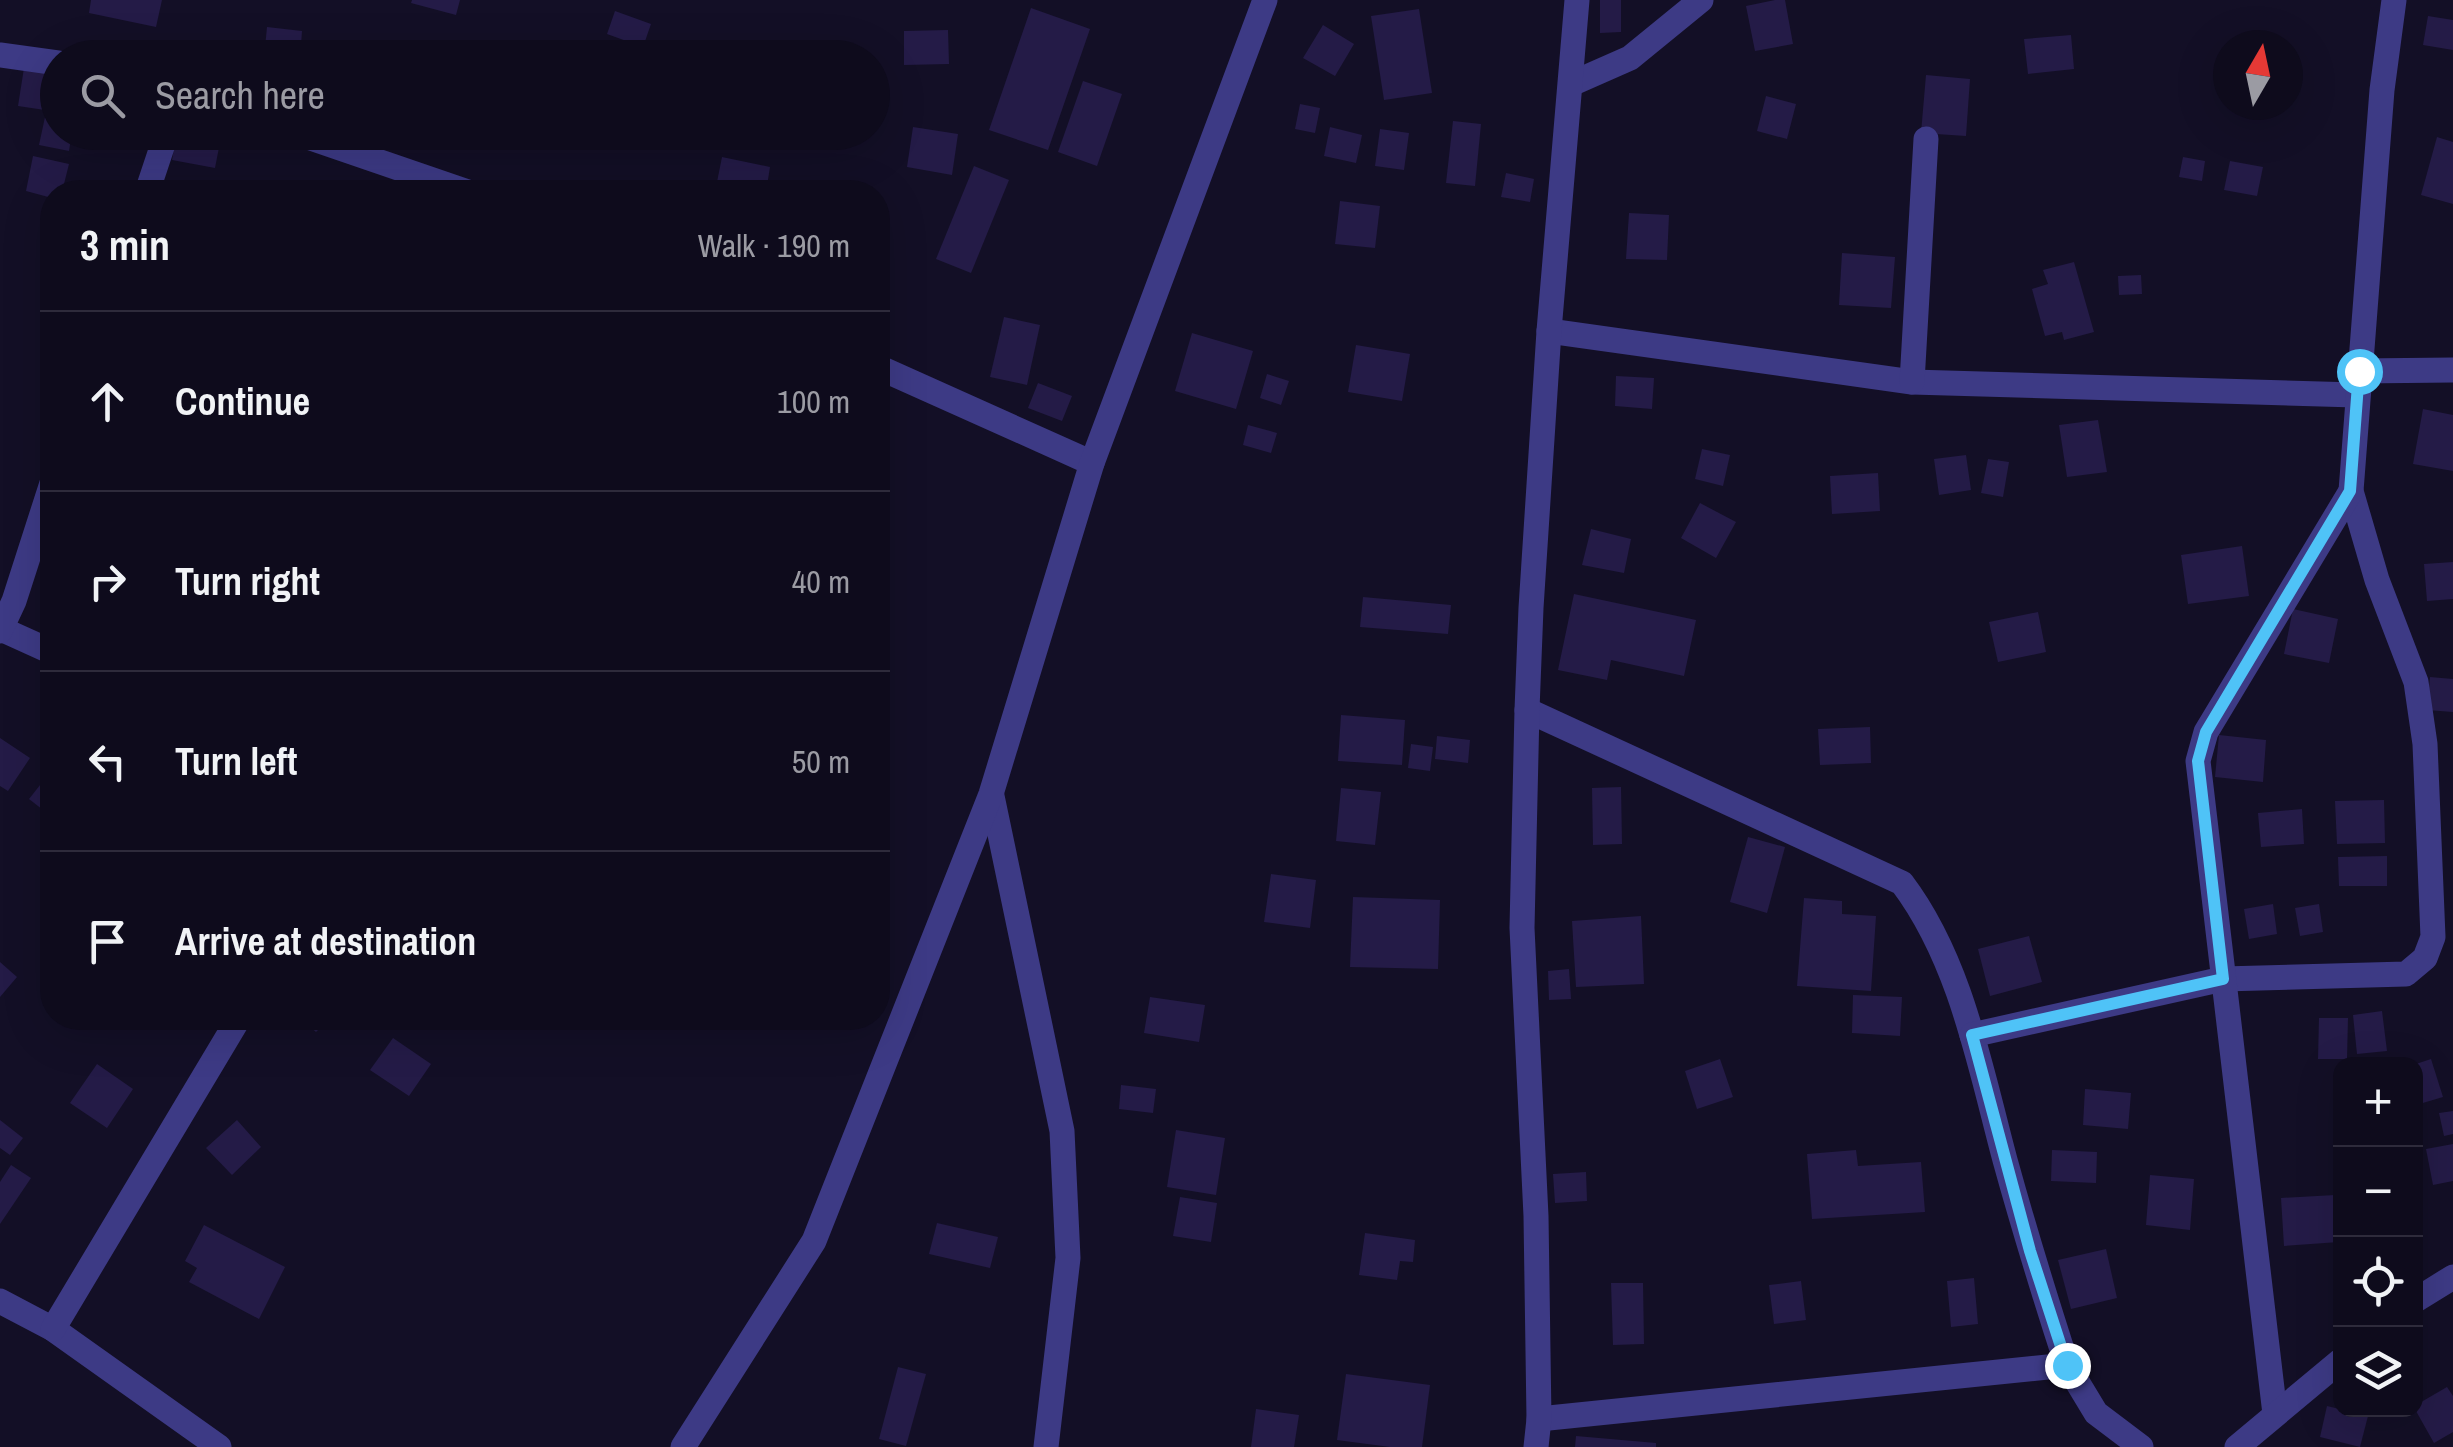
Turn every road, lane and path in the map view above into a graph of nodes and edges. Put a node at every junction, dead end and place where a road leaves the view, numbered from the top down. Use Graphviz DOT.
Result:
graph roads {
  1 [pos="1265,0"];
  2 [pos="1577,0"];
  3 [pos="1701,0"];
  4 [pos="2394,0"];
  5 [pos="0,54"];
  6 [pos="40,60"];
  7 [pos="1571,84"];
  8 [pos="1926,139"];
  9 [pos="161,150"];
  10 [pos="346,150"];
  11 [pos="152,180"];
  12 [pos="433,180"];
  13 [pos="1549,332"];
  14 [pos="2453,370"];
  15 [pos="890,372"];
  16 [pos="1912,382"];
  17 [pos="2357,383"];
  18 [pos="1092,462"];
  19 [pos="2350,491"];
  20 [pos="40,514"];
  21 [pos="7,598"];
  22 [pos="0,630"];
  23 [pos="40,647"];
  24 [pos="1528,710"];
  25 [pos="992,794"];
  26 [pos="2223,979"];
  27 [pos="232,1030"];
  28 [pos="1972,1035"];
  29 [pos="2453,1278"];
  30 [pos="2423,1296"];
  31 [pos="0,1301"];
  32 [pos="54,1329"];
  33 [pos="2067,1365"];
  34 [pos="2333,1366"];
  35 [pos="2275,1414"];
  36 [pos="1539,1419"];
  37 [pos="220,1447"];
  38 [pos="683,1447"];
  39 [pos="1046,1447"];
  40 [pos="1536,1447"];
  41 [pos="2141,1447"];
  42 [pos="2237,1447"];
  1 -- 18 [label="street"];
  2 -- 7 [label="street"];
  3 -- 7 [label="street"];
  4 -- 17 [label="street"];
  5 -- 6 [label="street"];
  7 -- 13 [label="street"];
  8 -- 16 [label="street"];
  9 -- 11 [label="street"];
  10 -- 12 [label="street"];
  13 -- 16 [label="street"];
  13 -- 24 [label="street"];
  14 -- 17 [label="street"];
  15 -- 18 [label="street"];
  16 -- 17 [label="street"];
  17 -- 19 [label="street"];
  18 -- 25 [label="street"];
  19 -- 26 [label="street"];
  19 -- 26 [label="street"];
  20 -- 21 [label="street"];
  21 -- 22 [label="street"];
  22 -- 23 [label="street"];
  24 -- 28 [label="street"];
  24 -- 36 [label="street"];
  25 -- 38 [label="street"];
  25 -- 39 [label="street"];
  26 -- 28 [label="street"];
  26 -- 35 [label="street"];
  27 -- 32 [label="street"];
  28 -- 33 [label="street"];
  29 -- 30 [label="street"];
  31 -- 32 [label="street"];
  32 -- 37 [label="street"];
  33 -- 36 [label="street"];
  33 -- 41 [label="street"];
  34 -- 35 [label="street"];
  35 -- 42 [label="street"];
  36 -- 40 [label="street"];
}
